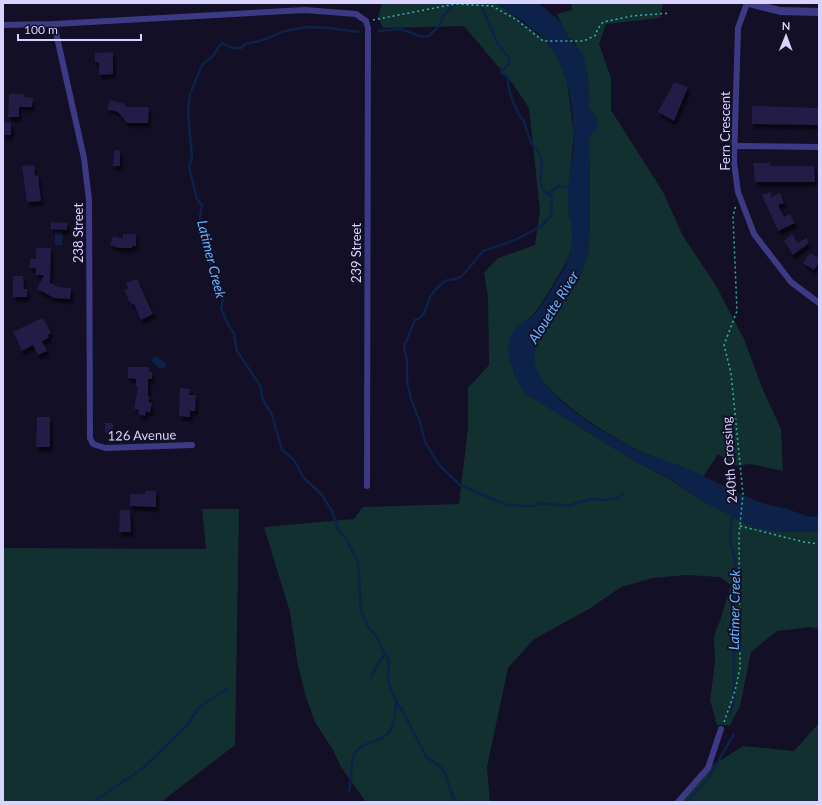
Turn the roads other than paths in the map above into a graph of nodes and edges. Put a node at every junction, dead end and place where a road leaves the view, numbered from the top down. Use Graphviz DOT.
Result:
graph roads {
  1 [pos="304,3"];
  2 [pos="748,3"];
  3 [pos="305,10"];
  4 [pos="819,12"];
  5 [pos="54,24"];
  6 [pos="3,25"];
  7 [pos="734,146"];
  8 [pos="819,147"];
  9 [pos="819,303"];
  10 [pos="93,444"];
  11 [pos="192,445"];
  12 [pos="367,486"];
  13 [pos="721,729"];
  14 [pos="678,802"];
  1 -- 3 [label="street"];
  2 -- 4 [label="street"];
  2 -- 7 [label="street, Fern Crescent"];
  3 -- 5 [label="street"];
  3 -- 12 [label="street, 239 Street"];
  5 -- 6 [label="street"];
  5 -- 10 [label="street, 238 Street"];
  7 -- 8 [label="street"];
  7 -- 9 [label="street, Fern Crescent"];
  10 -- 11 [label="street, 126 Avenue"];
  13 -- 14 [label="street"];
}
